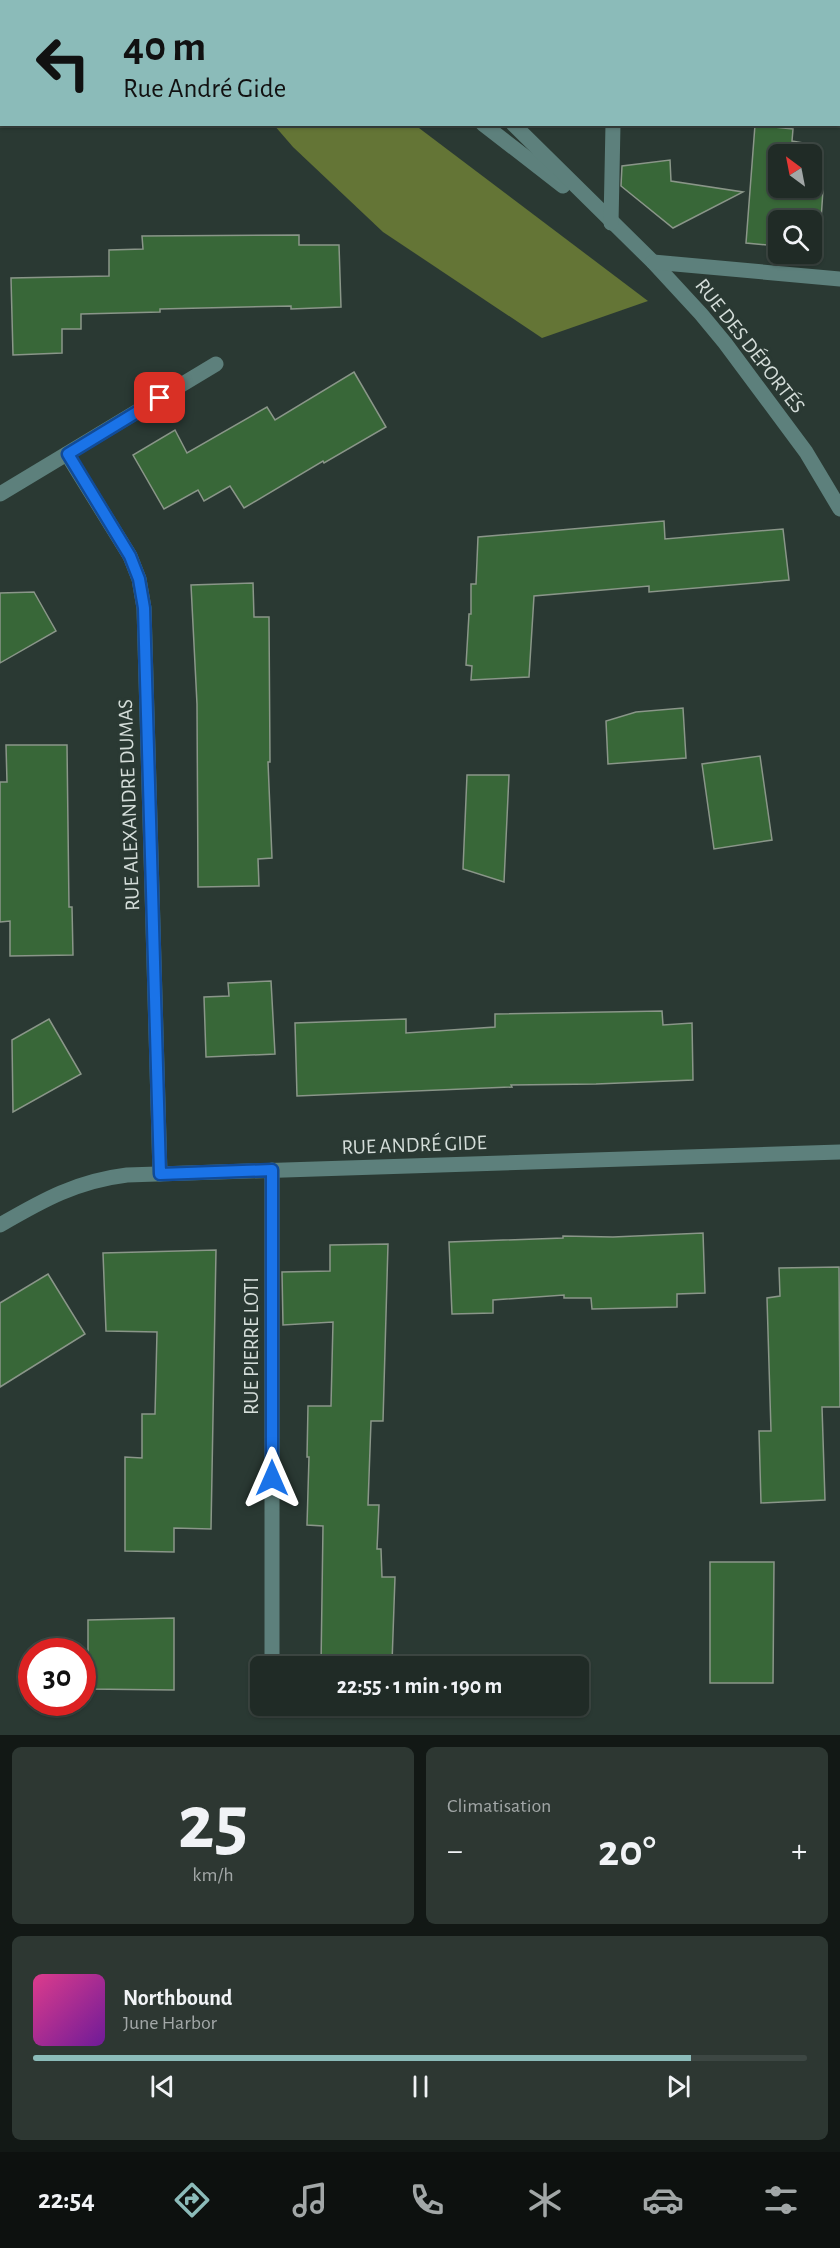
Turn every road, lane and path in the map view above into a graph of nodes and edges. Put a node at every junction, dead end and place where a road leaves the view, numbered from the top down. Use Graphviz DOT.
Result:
graph roads {
  1 [pos="486,126"];
  2 [pos="515,126"];
  3 [pos="613,126"];
  4 [pos="611,223"];
  5 [pos="653,262"];
  6 [pos="840,279"];
  7 [pos="216,364"];
  8 [pos="68,454"];
  9 [pos="0,494"];
  10 [pos="840,509"];
  11 [pos="840,1152"];
  12 [pos="272,1170"];
  13 [pos="160,1174"];
  14 [pos="0,1225"];
  15 [pos="272,1656"];
  1 -- 4 [label="street, RUE DES DÉPORTÉS"];
  2 -- 4 [label="street, RUE DES DÉPORTÉS"];
  3 -- 4 [label="street"];
  4 -- 5 [label="street, RUE DES DÉPORTÉS"];
  5 -- 6 [label="street"];
  5 -- 10 [label="street, RUE DES DÉPORTÉS"];
  7 -- 8 [label="street"];
  8 -- 9 [label="street"];
  8 -- 13 [label="street, RUE ALEXANDRE DUMAS"];
  11 -- 12 [label="street, RUE ANDRÉ GIDE"];
  12 -- 13 [label="street, RUE ANDRÉ GIDE"];
  12 -- 15 [label="street, RUE PIERRE LOTI"];
  13 -- 14 [label="street, RUE ANDRÉ GIDE"];
}
